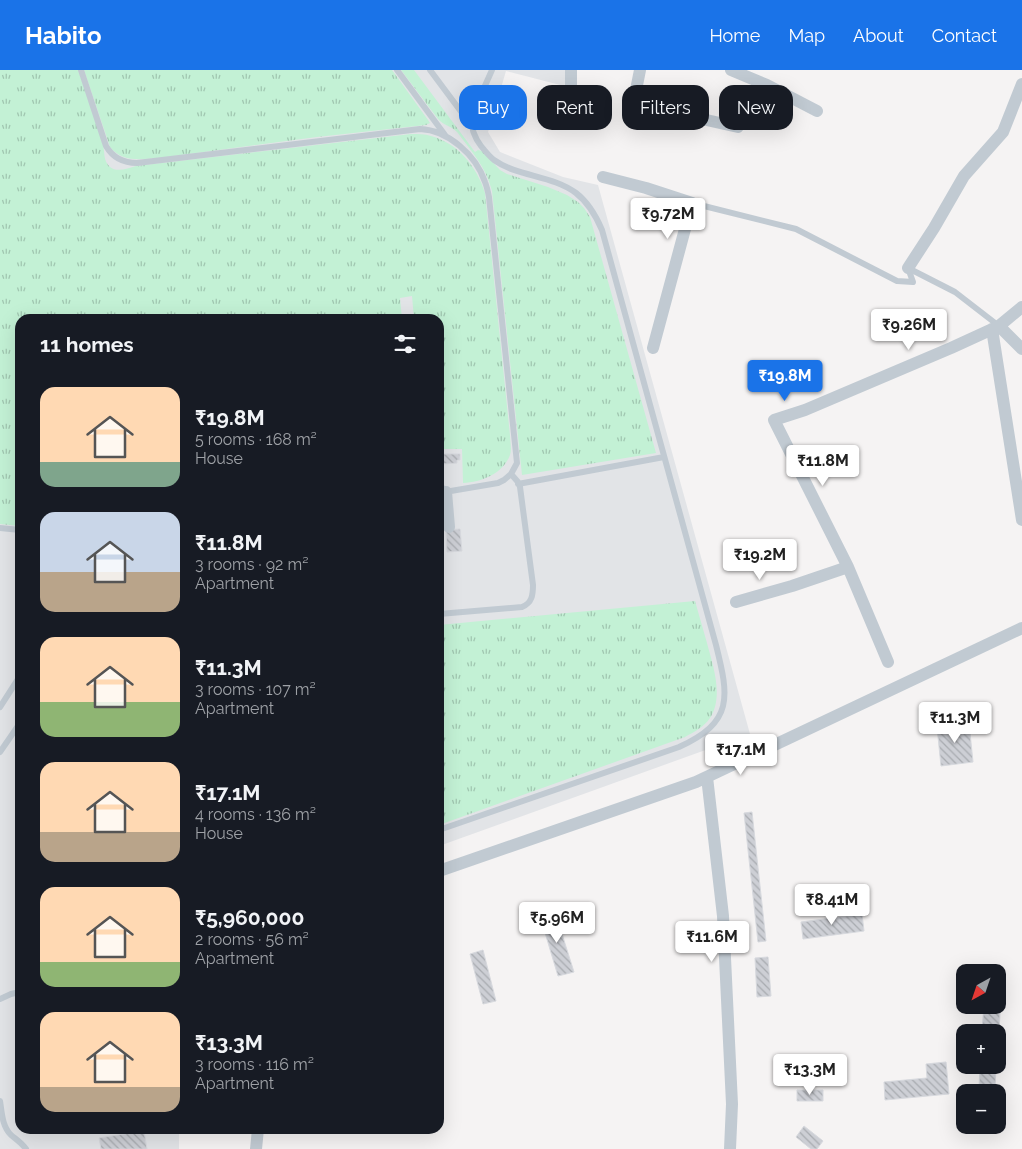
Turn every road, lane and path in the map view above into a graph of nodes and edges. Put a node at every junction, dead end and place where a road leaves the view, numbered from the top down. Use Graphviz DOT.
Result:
graph roads {
  1 [pos="81,70"];
  2 [pos="397,70"];
  3 [pos="430,70"];
  4 [pos="492,70"];
  5 [pos="571,70"];
  6 [pos="640,70"];
  7 [pos="731,70"];
  8 [pos="1022,84"];
  9 [pos="485,85"];
  10 [pos="571,85"];
  11 [pos="459,109"];
  12 [pos="817,112"];
  13 [pos="719,123"];
  14 [pos="472,130"];
  15 [pos="446,136"];
  16 [pos="603,177"];
  17 [pos="692,202"];
  18 [pos="908,268"];
  19 [pos="1022,307"];
  20 [pos="996,327"];
  21 [pos="653,348"];
  22 [pos="1022,349"];
  23 [pos="664,457"];
  24 [pos="511,474"];
  25 [pos="518,484"];
  26 [pos="444,489"];
  27 [pos="444,503"];
  28 [pos="1022,520"];
  29 [pos="449,527"];
  30 [pos="0,528"];
  31 [pos="15,530"];
  32 [pos="848,567"];
  33 [pos="736,602"];
  34 [pos="444,614"];
  35 [pos="1022,628"];
  36 [pos="888,662"];
  37 [pos="15,684"];
  38 [pos="0,707"];
  39 [pos="15,730"];
  40 [pos="0,752"];
  41 [pos="707,777"];
  42 [pos="444,828"];
  43 [pos="444,869"];
  44 [pos="15,993"];
  45 [pos="0,999"];
  46 [pos="0,1101"];
  47 [pos="258,1134"];
  48 [pos="26,1149"];
  49 [pos="256,1149"];
  50 [pos="730,1149"];
  1 -- 15 [label="lane"];
  2 -- 15 [label="lane"];
  3 -- 11 [label="lane"];
  4 -- 9 [label="lane"];
  5 -- 10 [label="street"];
  6 -- 13 [label="street"];
  7 -- 12 [label="street"];
  8 -- 18 [label="street"];
  14 -- 23 [label="lane"];
  15 -- 24 [label="lane"];
  16 -- 17 [label="street"];
  17 -- 18 [label="lane"];
  17 -- 21 [label="street"];
  18 -- 20 [label="lane"];
  19 -- 20 [label="street"];
  20 -- 22 [label="street"];
  20 -- 28 [label="street"];
  20 -- 32 [label="street"];
  23 -- 25 [label="lane"];
  23 -- 42 [label="lane"];
  24 -- 25 [label="lane"];
  24 -- 26 [label="lane"];
  25 -- 34 [label="lane"];
  27 -- 29 [label="street"];
  30 -- 31 [label="lane"];
  32 -- 33 [label="street"];
  32 -- 36 [label="street"];
  35 -- 41 [label="street"];
  37 -- 38 [label="lane"];
  39 -- 40 [label="lane"];
  41 -- 43 [label="street"];
  41 -- 50 [label="street"];
  44 -- 45 [label="lane"];
  46 -- 48 [label="lane"];
  47 -- 49 [label="street"];
}
